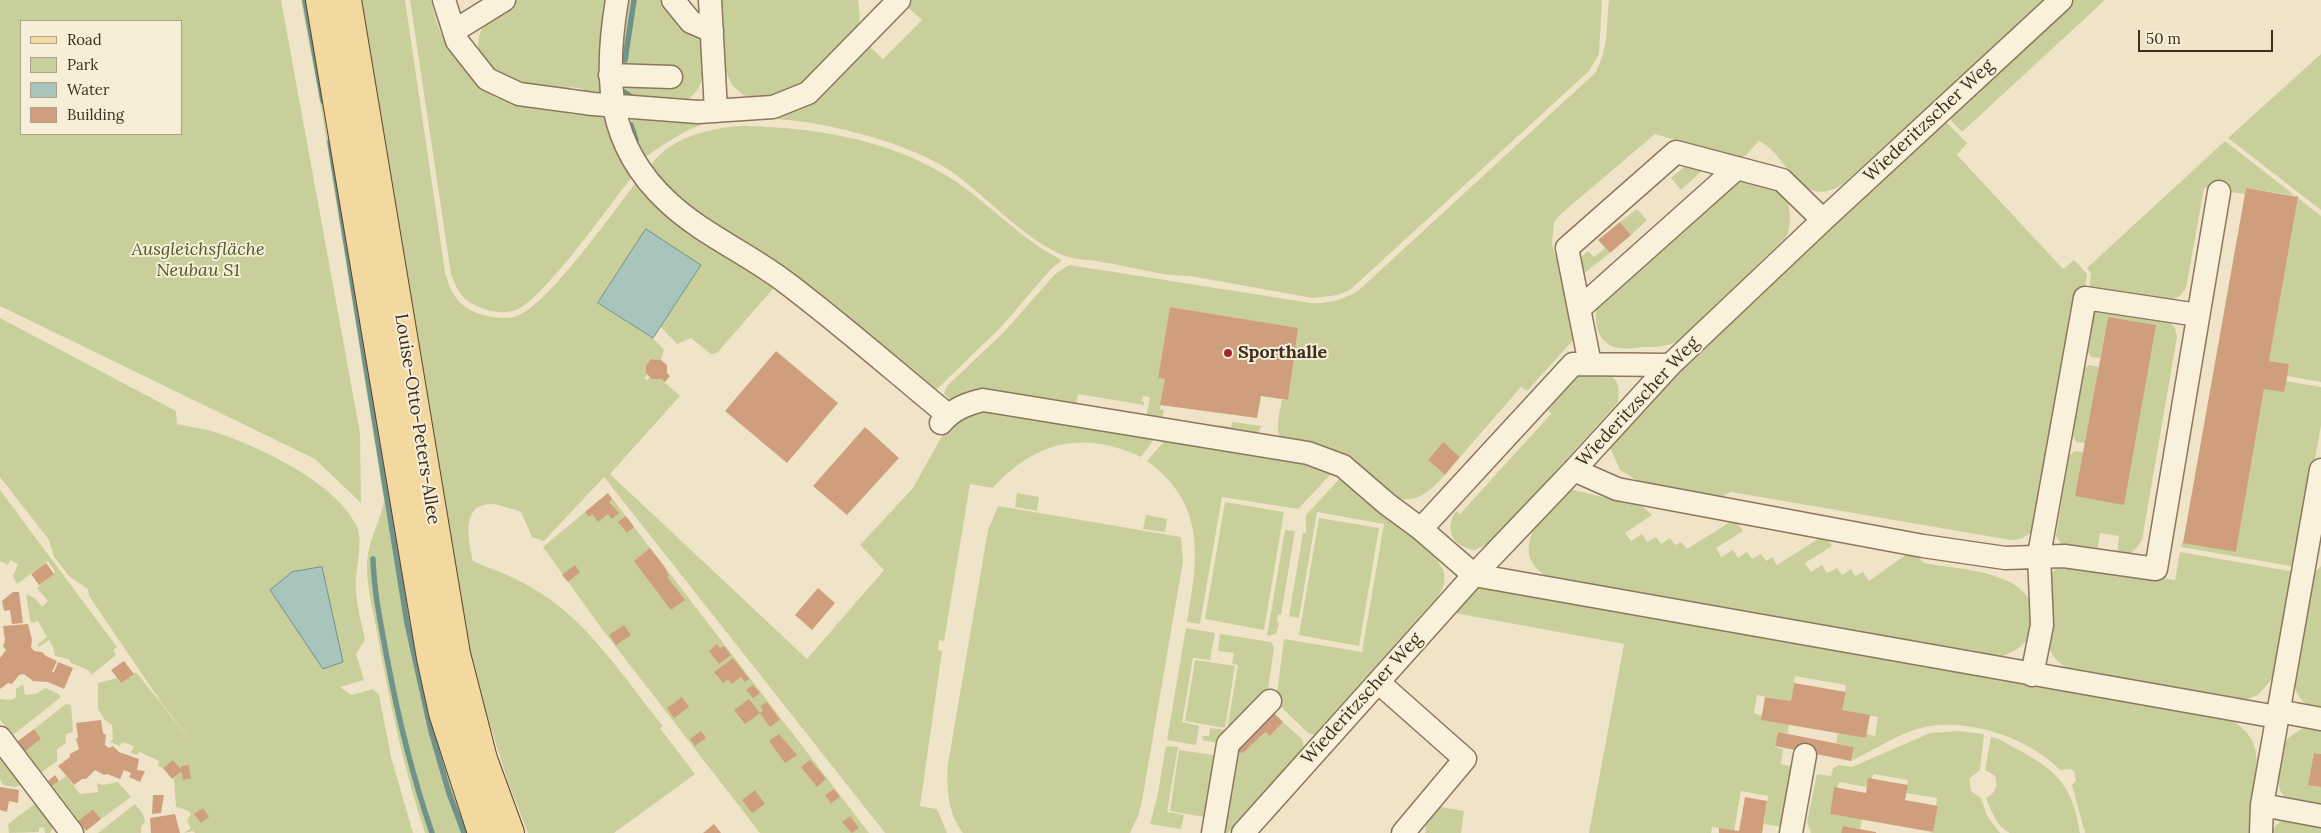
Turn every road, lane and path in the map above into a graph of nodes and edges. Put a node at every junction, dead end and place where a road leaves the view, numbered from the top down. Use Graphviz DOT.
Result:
graph roads {
  1 [pos="320,0"];
  2 [pos="347,0"];
  3 [pos="444,0"];
  4 [pos="504,0"];
  5 [pos="617,0"];
  6 [pos="673,0"];
  7 [pos="710,0"];
  8 [pos="2061,0"];
  9 [pos="886,5"];
  10 [pos="454,31"];
  11 [pos="712,31"];
  12 [pos="610,75"];
  13 [pos="671,77"];
  14 [pos="614,106"];
  15 [pos="716,111"];
  16 [pos="1737,168"];
  17 [pos="2218,192"];
  18 [pos="1823,220"];
  19 [pos="1579,309"];
  20 [pos="2198,315"];
  21 [pos="1590,364"];
  22 [pos="1670,365"];
  23 [pos="1574,470"];
  24 [pos="2321,470"];
  25 [pos="1421,529"];
  26 [pos="2039,555"];
  27 [pos="1474,575"];
  28 [pos="2032,675"];
  29 [pos="1378,682"];
  30 [pos="1270,702"];
  31 [pos="2277,714"];
  32 [pos="2321,719"];
  33 [pos="0,738"];
  34 [pos="1805,755"];
  35 [pos="2262,805"];
  36 [pos="2321,816"];
  37 [pos="72,833"];
  38 [pos="482,833"];
  39 [pos="510,833"];
  40 [pos="1213,833"];
  41 [pos="1244,833"];
  42 [pos="1403,833"];
  43 [pos="1792,833"];
  44 [pos="2260,833"];
  1 -- 38 [label="main road, Louise-Otto-Peters-Allee"];
  2 -- 39 [label="main road, Louise-Otto-Peters-Allee"];
  3 -- 10 [label="street"];
  4 -- 10 [label="street"];
  5 -- 12 [label="street"];
  6 -- 11 [label="street"];
  7 -- 11 [label="street"];
  8 -- 18 [label="street, Wiederitzscher Weg"];
  9 -- 15 [label="street"];
  10 -- 14 [label="street"];
  11 -- 15 [label="street"];
  12 -- 13 [label="street"];
  12 -- 14 [label="street"];
  14 -- 15 [label="street"];
  14 -- 25 [label="street"];
  16 -- 18 [label="street"];
  16 -- 19 [label="street"];
  16 -- 19 [label="street"];
  17 -- 20 [label="street"];
  18 -- 22 [label="street, Wiederitzscher Weg"];
  19 -- 21 [label="street"];
  20 -- 26 [label="street"];
  20 -- 26 [label="street"];
  21 -- 22 [label="street"];
  21 -- 25 [label="street"];
  22 -- 23 [label="street, Wiederitzscher Weg"];
  23 -- 26 [label="street"];
  23 -- 27 [label="street, Wiederitzscher Weg"];
  24 -- 31 [label="street"];
  25 -- 27 [label="street"];
  26 -- 28 [label="street"];
  27 -- 28 [label="street"];
  27 -- 29 [label="street, Wiederitzscher Weg"];
  28 -- 31 [label="street"];
  29 -- 41 [label="street, Wiederitzscher Weg"];
  29 -- 42 [label="street"];
  30 -- 40 [label="street"];
  31 -- 32 [label="street"];
  31 -- 35 [label="street"];
  33 -- 37 [label="street"];
  34 -- 43 [label="street"];
  35 -- 36 [label="street"];
  35 -- 44 [label="street"];
}
